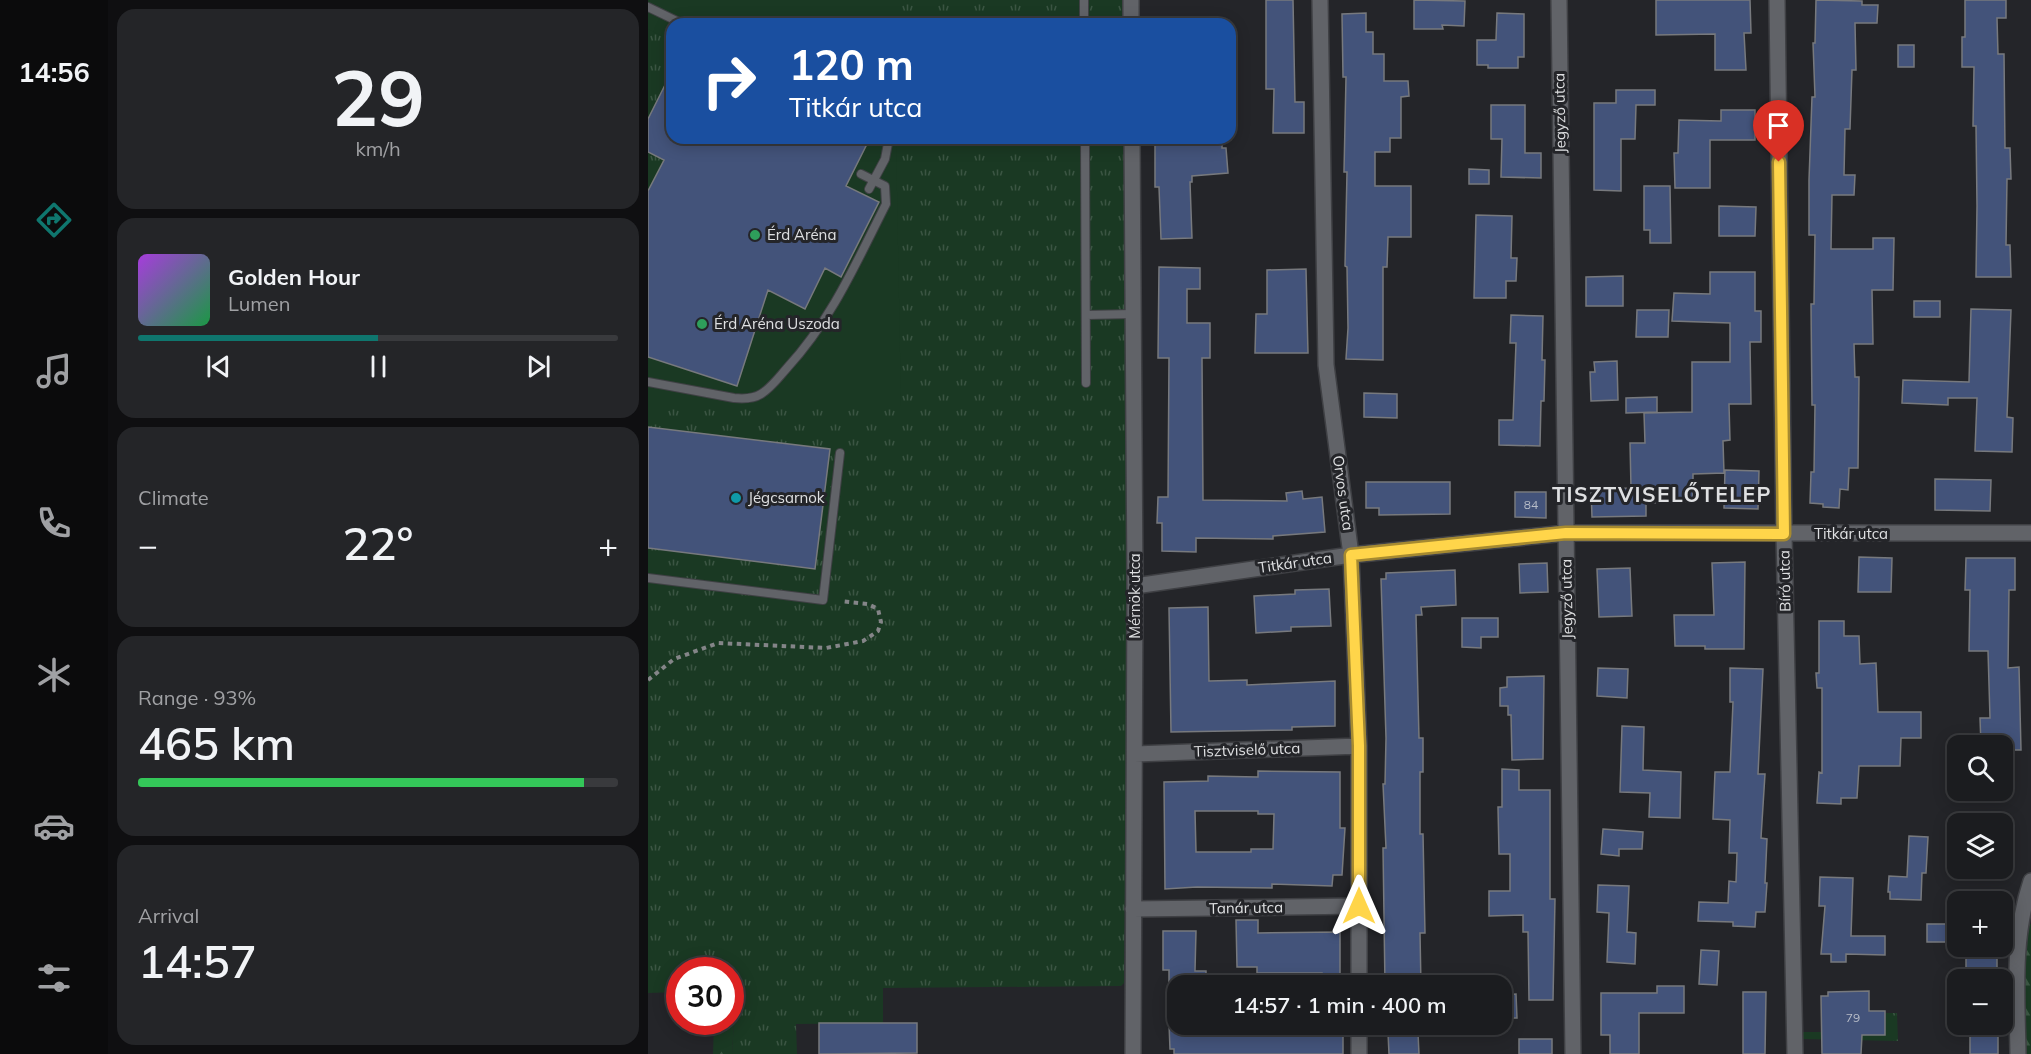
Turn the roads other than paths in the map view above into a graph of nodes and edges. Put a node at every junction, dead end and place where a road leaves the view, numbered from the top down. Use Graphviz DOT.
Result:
graph roads {
  1 [pos="1084,0"];
  2 [pos="1131,0"];
  3 [pos="1320,0"];
  4 [pos="1559,0"];
  5 [pos="1777,0"];
  6 [pos="648,7"];
  7 [pos="671,18"];
  8 [pos="1084,18"];
  9 [pos="1131,18"];
  10 [pos="888,144"];
  11 [pos="1085,144"];
  12 [pos="1132,144"];
  13 [pos="861,174"];
  14 [pos="874,180"];
  15 [pos="869,189"];
  16 [pos="1133,314"];
  17 [pos="1086,315"];
  18 [pos="648,382"];
  19 [pos="1086,383"];
  20 [pos="840,453"];
  21 [pos="1566,533"];
  22 [pos="2031,533"];
  23 [pos="1784,534"];
  24 [pos="1351,555"];
  25 [pos="648,578"];
  26 [pos="1135,586"];
  27 [pos="1359,746"];
  28 [pos="1135,754"];
  29 [pos="2031,881"];
  30 [pos="1359,906"];
  31 [pos="1132,909"];
  32 [pos="1359,975"];
  33 [pos="1359,1035"];
  34 [pos="1133,1054"];
  35 [pos="1359,1054"];
  36 [pos="1573,1054"];
  37 [pos="1795,1054"];
  38 [pos="2018,1054"];
  1 -- 8 [label="lane"];
  2 -- 9 [label="street"];
  3 -- 24 [label="street, Orvos utca"];
  4 -- 21 [label="street, Jegyző utca"];
  5 -- 23 [label="street, Bíró utca"];
  6 -- 7 [label="lane"];
  10 -- 14 [label="lane"];
  11 -- 17 [label="lane"];
  12 -- 16 [label="street, Mérnök utca"];
  13 -- 14 [label="lane"];
  14 -- 15 [label="lane"];
  14 -- 18 [label="lane"];
  16 -- 17 [label="lane"];
  16 -- 26 [label="street, Mérnök utca"];
  17 -- 19 [label="lane"];
  20 -- 25 [label="lane"];
  21 -- 23 [label="street, Titkár utca"];
  21 -- 24 [label="street, Titkár utca"];
  21 -- 36 [label="street, Jegyző utca"];
  22 -- 23 [label="street, Titkár utca"];
  23 -- 37 [label="street, Bíró utca"];
  24 -- 26 [label="street, Titkár utca"];
  24 -- 27 [label="street, Orvos utca"];
  26 -- 28 [label="street, Mérnök utca"];
  27 -- 28 [label="street, Tisztviselő utca"];
  27 -- 30 [label="street, Orvos utca"];
  28 -- 31 [label="street, Mérnök utca"];
  29 -- 38 [label="street"];
  30 -- 31 [label="street, Tanár utca"];
  30 -- 32 [label="street, Orvos utca"];
  31 -- 34 [label="street, Mérnök utca"];
  33 -- 35 [label="street"];
}
